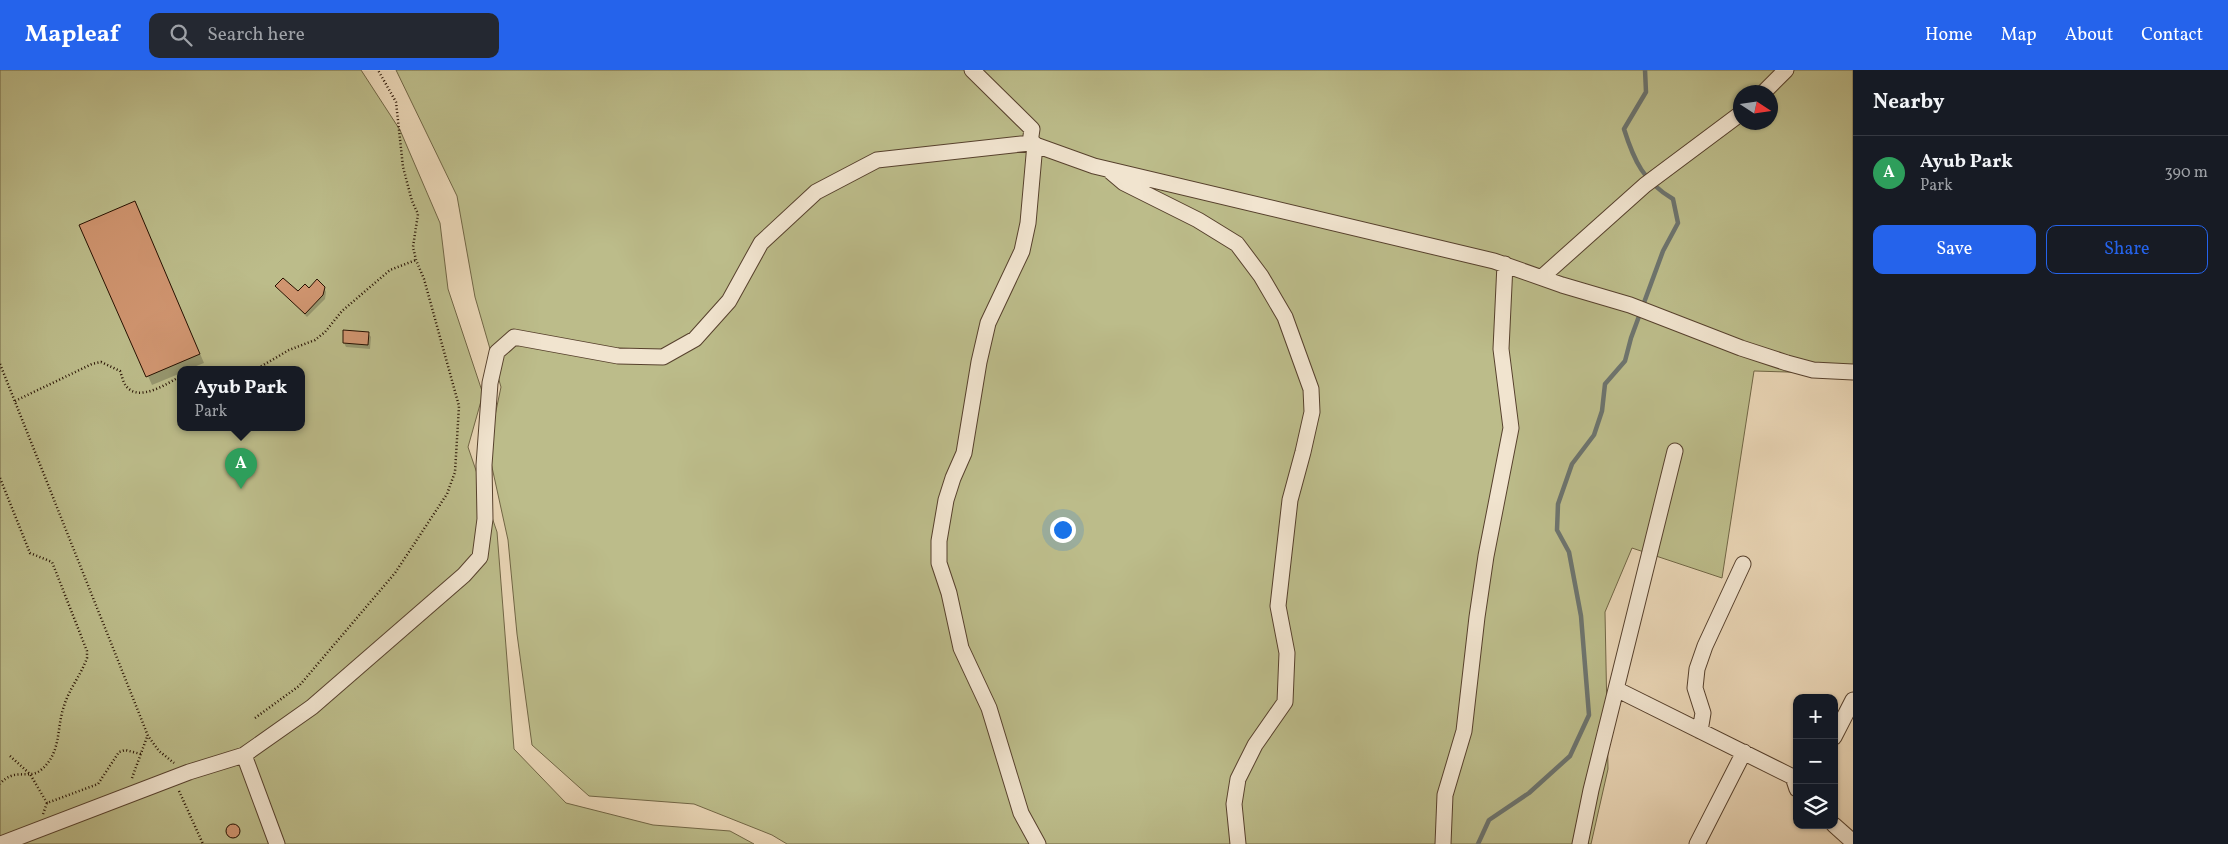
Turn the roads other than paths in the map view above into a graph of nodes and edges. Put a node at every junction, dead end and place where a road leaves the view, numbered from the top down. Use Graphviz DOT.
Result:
graph roads {
  1 [pos="972,70"];
  2 [pos="1786,70"];
  3 [pos="1771,85"];
  4 [pos="1733,119"];
  5 [pos="1033,144"];
  6 [pos="1108,170"];
  7 [pos="1505,264"];
  8 [pos="1542,277"];
  9 [pos="1853,372"];
  10 [pos="1675,451"];
  11 [pos="1743,564"];
  12 [pos="1616,689"];
  13 [pos="1853,700"];
  14 [pos="1838,729"];
  15 [pos="1700,731"];
  16 [pos="1744,752"];
  17 [pos="244,755"];
  18 [pos="1796,784"];
  19 [pos="1838,829"];
  20 [pos="30,839"];
  21 [pos="1853,842"];
  22 [pos="1,844"];
  23 [pos="277,844"];
  24 [pos="1038,844"];
  25 [pos="1238,844"];
  26 [pos="1443,844"];
  27 [pos="1580,844"];
  28 [pos="1697,844"];
  1 -- 5 [label="street"];
  2 -- 3 [label="street"];
  4 -- 8 [label="street"];
  5 -- 6 [label="street"];
  5 -- 17 [label="street"];
  5 -- 24 [label="street"];
  6 -- 7 [label="street"];
  6 -- 25 [label="street"];
  7 -- 8 [label="street"];
  7 -- 26 [label="street"];
  8 -- 9 [label="street"];
  10 -- 12 [label="street"];
  11 -- 15 [label="street"];
  12 -- 15 [label="street"];
  12 -- 27 [label="street"];
  13 -- 14 [label="street"];
  15 -- 16 [label="street"];
  16 -- 18 [label="street"];
  16 -- 28 [label="street"];
  17 -- 20 [label="street"];
  17 -- 23 [label="street"];
  19 -- 21 [label="street"];
  20 -- 22 [label="street"];
}
